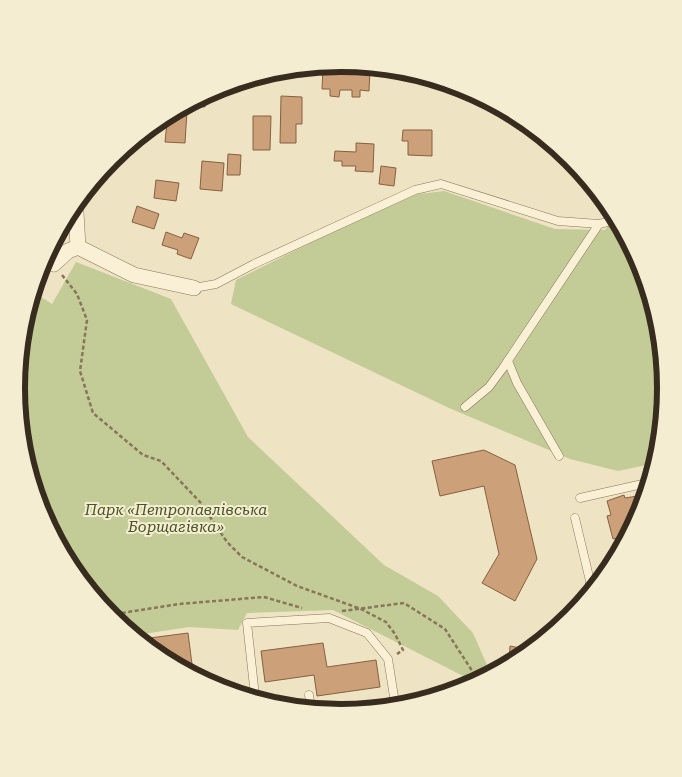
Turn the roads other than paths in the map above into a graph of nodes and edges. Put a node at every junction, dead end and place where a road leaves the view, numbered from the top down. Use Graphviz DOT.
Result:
graph roads {
  1 [pos="76,216"];
  2 [pos="609,222"];
  3 [pos="599,224"];
  4 [pos="78,247"];
  5 [pos="53,260"];
  6 [pos="194,288"];
  7 [pos="508,361"];
  8 [pos="465,408"];
  9 [pos="559,456"];
  10 [pos="642,484"];
  11 [pos="580,498"];
  12 [pos="575,518"];
  13 [pos="590,583"];
  14 [pos="255,693"];
  15 [pos="309,695"];
  16 [pos="395,700"];
  17 [pos="310,703"];
  1 -- 4 [label="street"];
  2 -- 3 [label="lane"];
  3 -- 6 [label="lane"];
  3 -- 7 [label="lane"];
  4 -- 5 [label="street"];
  4 -- 6 [label="street"];
  7 -- 8 [label="lane"];
  7 -- 9 [label="lane"];
  10 -- 11 [label="lane"];
  12 -- 13 [label="lane"];
  14 -- 16 [label="lane"];
  15 -- 17 [label="lane"];
}
